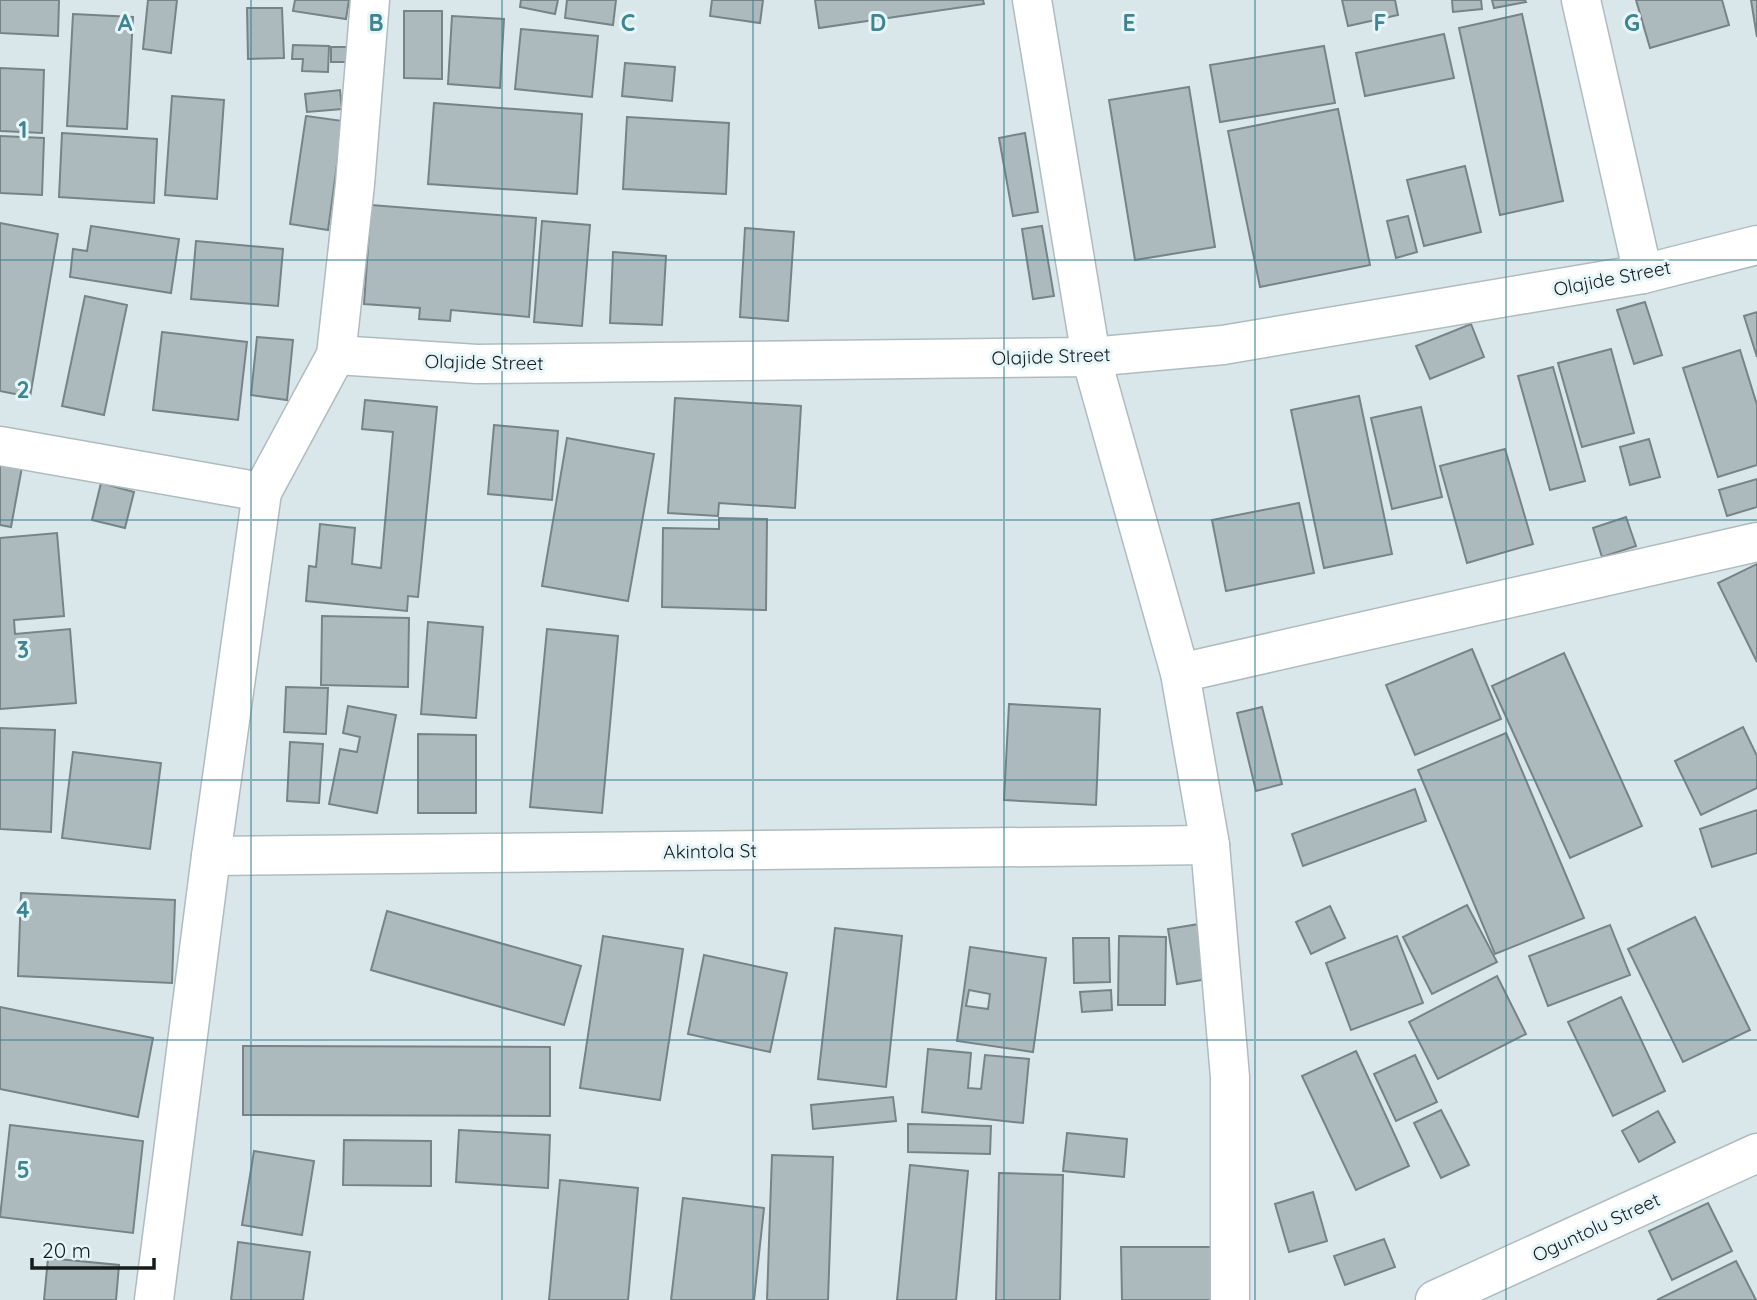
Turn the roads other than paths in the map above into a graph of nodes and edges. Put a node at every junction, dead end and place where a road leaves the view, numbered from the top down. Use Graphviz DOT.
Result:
graph roads {
  1 [pos="370,0"];
  2 [pos="1032,0"];
  3 [pos="1581,0"];
  4 [pos="1757,245"];
  5 [pos="1643,274"];
  6 [pos="336,355"];
  7 [pos="1091,357"];
  8 [pos="0,446"];
  9 [pos="262,492"];
  10 [pos="1757,542"];
  11 [pos="1180,673"];
  12 [pos="1210,845"];
  13 [pos="211,856"];
  14 [pos="1757,1153"];
  15 [pos="154,1300"];
  16 [pos="1230,1300"];
  17 [pos="1435,1300"];
  1 -- 6 [label="street"];
  2 -- 7 [label="street"];
  3 -- 5 [label="street"];
  4 -- 5 [label="street, Olajide Street"];
  5 -- 7 [label="street, Olajide Street"];
  6 -- 7 [label="street, Olajide Street"];
  6 -- 9 [label="street"];
  7 -- 11 [label="street"];
  8 -- 9 [label="street"];
  9 -- 13 [label="street"];
  10 -- 11 [label="street"];
  11 -- 12 [label="street"];
  12 -- 13 [label="street, Akintola St"];
  12 -- 16 [label="street"];
  13 -- 15 [label="street"];
  14 -- 17 [label="street, Oguntolu Street"];
}
